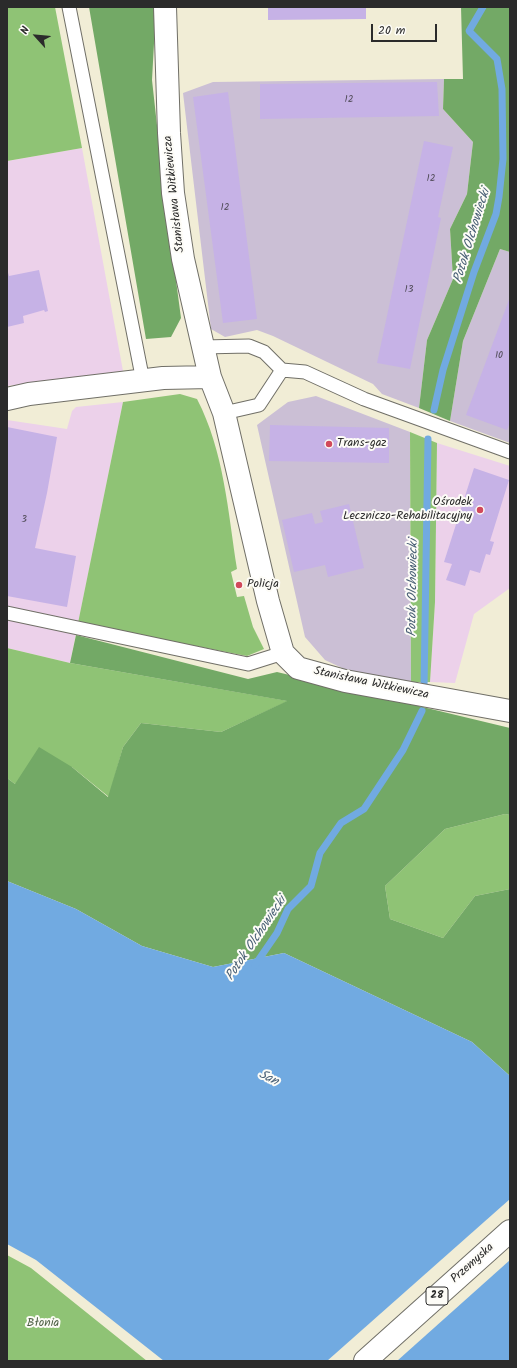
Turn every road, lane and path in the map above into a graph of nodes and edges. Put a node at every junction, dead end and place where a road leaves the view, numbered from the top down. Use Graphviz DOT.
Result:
graph roads {
  1 [pos="69,7"];
  2 [pos="166,7"];
  3 [pos="202,347"];
  4 [pos="282,370"];
  5 [pos="210,377"];
  6 [pos="143,381"];
  7 [pos="7,399"];
  8 [pos="224,413"];
  9 [pos="510,452"];
  10 [pos="7,613"];
  11 [pos="283,653"];
  12 [pos="510,711"];
  13 [pos="510,1231"];
  14 [pos="365,1361"];
  1 -- 6 [label="lane"];
  2 -- 3 [label="street, Stanisława Witkiewicza"];
  3 -- 4 [label="lane"];
  3 -- 5 [label="street, Stanisława Witkiewicza"];
  4 -- 8 [label="lane"];
  4 -- 9 [label="lane"];
  5 -- 6 [label="street"];
  5 -- 8 [label="street, Stanisława Witkiewicza"];
  6 -- 7 [label="street"];
  8 -- 11 [label="street, Stanisława Witkiewicza"];
  10 -- 11 [label="lane"];
  11 -- 12 [label="street, Stanisława Witkiewicza"];
  13 -- 14 [label="street, Przemyska / 28"];
}
